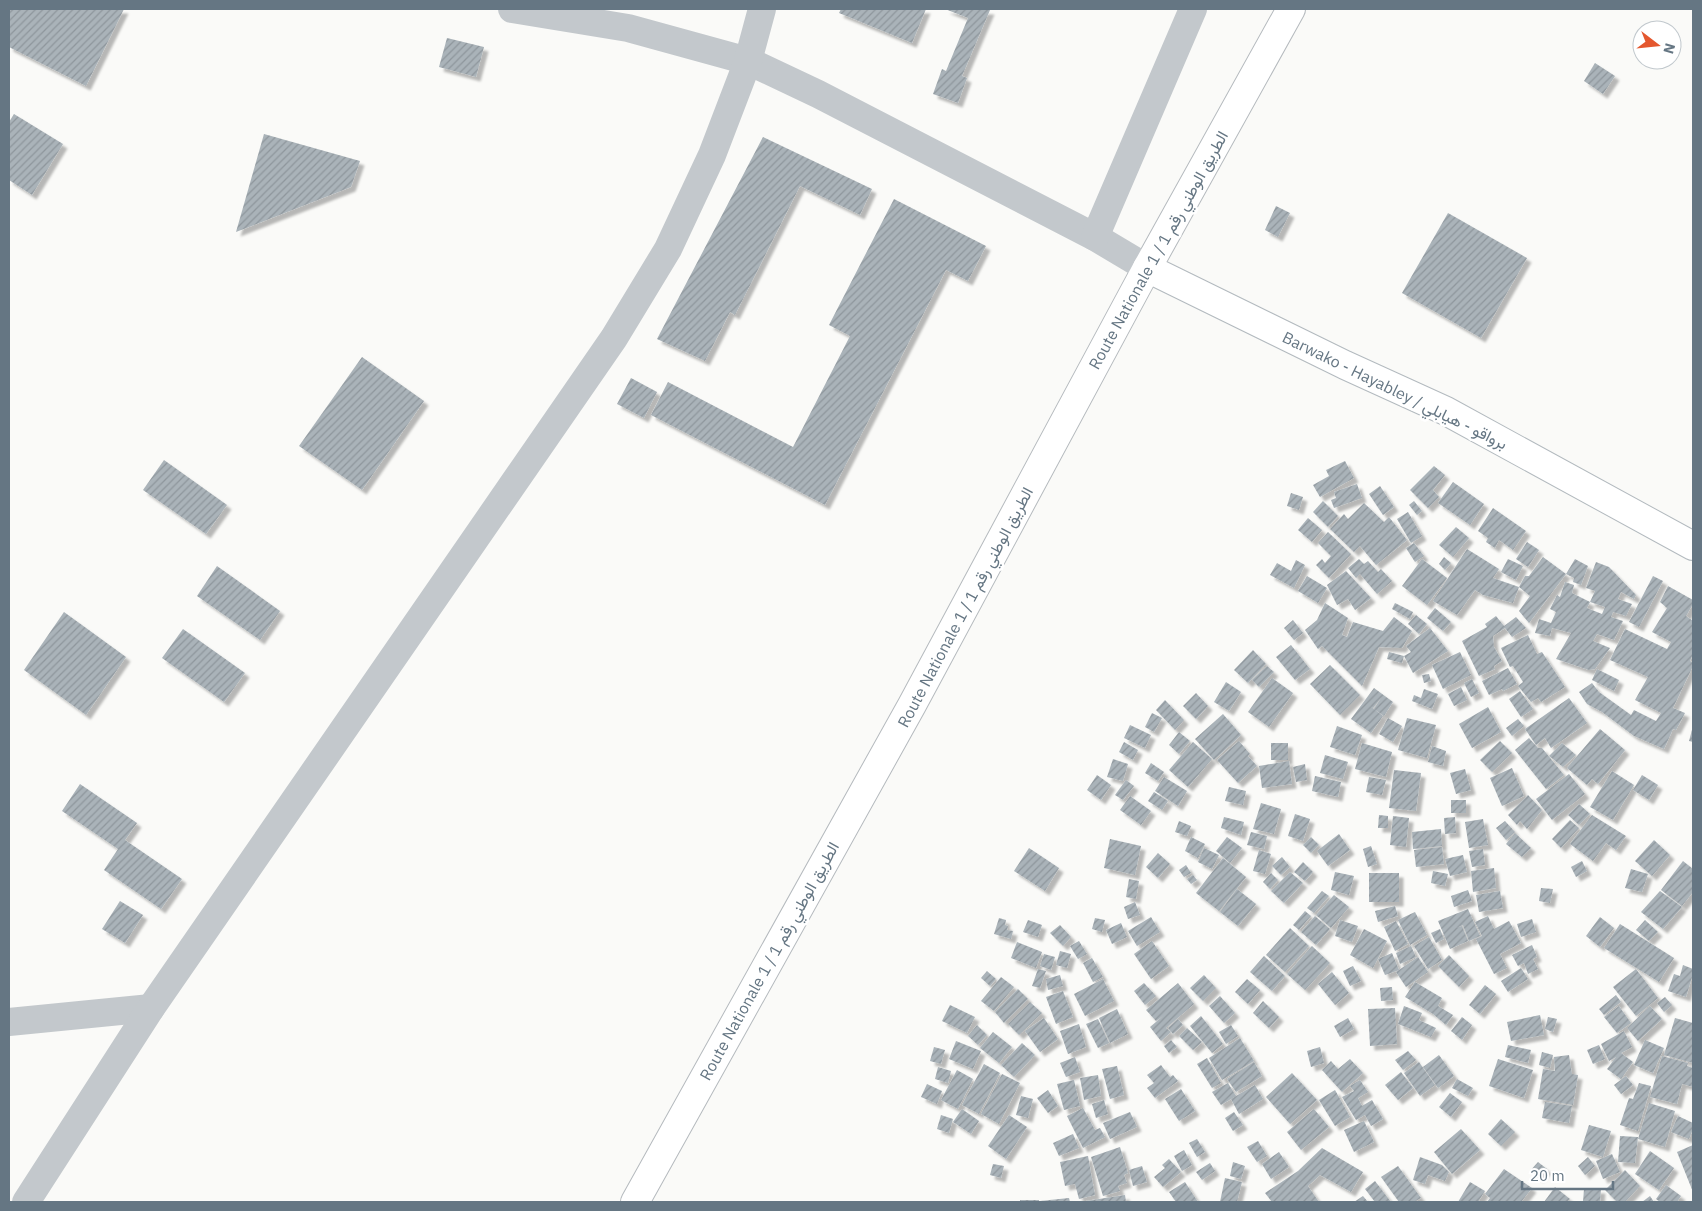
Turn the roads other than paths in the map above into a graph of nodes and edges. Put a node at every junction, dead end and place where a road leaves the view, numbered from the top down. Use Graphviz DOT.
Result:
graph roads {
  1 [pos="762,9"];
  2 [pos="1193,9"];
  3 [pos="1291,9"];
  4 [pos="527,10"];
  5 [pos="748,61"];
  6 [pos="1095,237"];
  7 [pos="1147,268"];
  8 [pos="1693,546"];
  9 [pos="151,1008"];
  10 [pos="9,1022"];
  11 [pos="26,1202"];
  12 [pos="635,1202"];
  1 -- 5 [label="street"];
  2 -- 6 [label="street"];
  3 -- 7 [label="main road, Route Nationale 1 / الطريق الوطني رقم 1"];
  4 -- 5 [label="street"];
  5 -- 6 [label="street"];
  5 -- 9 [label="street"];
  6 -- 7 [label="street"];
  7 -- 8 [label="main road, Barwako - Hayabley / برواقو - هيابلي"];
  7 -- 12 [label="main road, Route Nationale 1 / الطريق الوطني رقم 1"];
  9 -- 10 [label="street"];
  9 -- 11 [label="street"];
}
